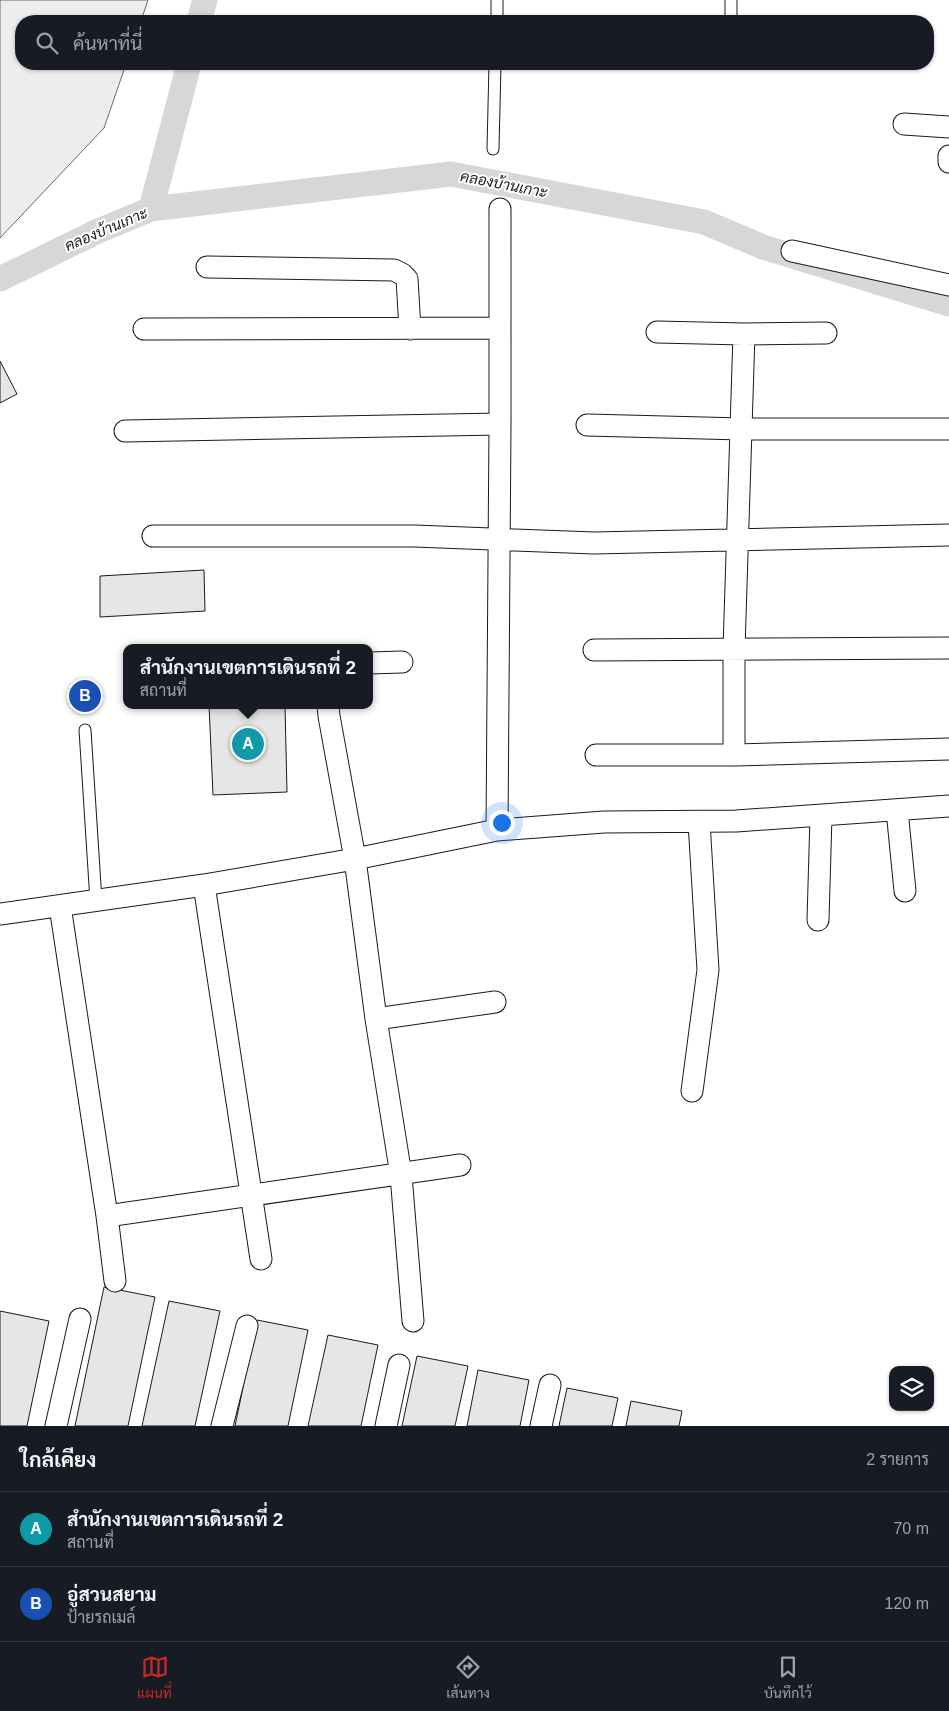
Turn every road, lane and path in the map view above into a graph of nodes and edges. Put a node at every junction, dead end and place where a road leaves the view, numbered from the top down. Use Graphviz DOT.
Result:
graph roads {
  1 [pos="497,0"];
  2 [pos="731,0"];
  3 [pos="496,15"];
  4 [pos="731,15"];
  5 [pos="495,70"];
  6 [pos="904,124"];
  7 [pos="949,127"];
  8 [pos="493,150"];
  9 [pos="949,156"];
  10 [pos="949,162"];
  11 [pos="500,209"];
  12 [pos="792,251"];
  13 [pos="207,266"];
  14 [pos="949,285"];
  15 [pos="144,328"];
  16 [pos="500,328"];
  17 [pos="410,329"];
  18 [pos="657,332"];
  19 [pos="826,333"];
  20 [pos="744,334"];
  21 [pos="500,424"];
  22 [pos="587,425"];
  23 [pos="742,429"];
  24 [pos="949,429"];
  25 [pos="125,431"];
  26 [pos="949,535"];
  27 [pos="153,536"];
  28 [pos="499,539"];
  29 [pos="738,540"];
  30 [pos="949,648"];
  31 [pos="734,649"];
  32 [pos="594,650"];
  33 [pos="402,662"];
  34 [pos="373,663"];
  35 [pos="328,709"];
  36 [pos="85,730"];
  37 [pos="949,749"];
  38 [pos="596,755"];
  39 [pos="734,755"];
  40 [pos="949,806"];
  41 [pos="897,810"];
  42 [pos="821,816"];
  43 [pos="699,822"];
  44 [pos="497,830"];
  45 [pos="355,859"];
  46 [pos="204,885"];
  47 [pos="905,891"];
  48 [pos="96,901"];
  49 [pos="60,906"];
  50 [pos="0,914"];
  51 [pos="818,920"];
  52 [pos="495,1002"];
  53 [pos="376,1019"];
  54 [pos="692,1091"];
  55 [pos="460,1165"];
  56 [pos="402,1175"];
  57 [pos="252,1195"];
  58 [pos="107,1216"];
  59 [pos="261,1259"];
  60 [pos="115,1281"];
  61 [pos="80,1319"];
  62 [pos="413,1321"];
  63 [pos="247,1326"];
  64 [pos="399,1365"];
  65 [pos="550,1385"];
  66 [pos="56,1426"];
  67 [pos="222,1426"];
  68 [pos="386,1426"];
  69 [pos="542,1426"];
  1 -- 3 [label="lane"];
  2 -- 4 [label="lane"];
  5 -- 8 [label="lane"];
  6 -- 7 [label="street"];
  9 -- 10 [label="street"];
  11 -- 16 [label="street"];
  12 -- 14 [label="street"];
  13 -- 17 [label="street"];
  15 -- 17 [label="street"];
  16 -- 17 [label="street"];
  16 -- 21 [label="street"];
  18 -- 20 [label="street"];
  19 -- 20 [label="street"];
  20 -- 23 [label="street"];
  21 -- 25 [label="street"];
  21 -- 28 [label="street"];
  22 -- 23 [label="street"];
  23 -- 24 [label="street"];
  23 -- 29 [label="street"];
  26 -- 29 [label="street"];
  27 -- 28 [label="street"];
  28 -- 29 [label="street"];
  28 -- 44 [label="street"];
  29 -- 31 [label="street"];
  30 -- 31 [label="street"];
  31 -- 32 [label="street"];
  31 -- 39 [label="street"];
  33 -- 34 [label="street"];
  35 -- 45 [label="street"];
  36 -- 48 [label="lane"];
  37 -- 39 [label="street"];
  38 -- 39 [label="street"];
  40 -- 41 [label="street"];
  41 -- 42 [label="street"];
  41 -- 47 [label="street"];
  42 -- 43 [label="street"];
  42 -- 51 [label="street"];
  43 -- 44 [label="street"];
  43 -- 54 [label="street"];
  44 -- 45 [label="street"];
  45 -- 46 [label="street"];
  45 -- 53 [label="street"];
  46 -- 48 [label="street"];
  46 -- 57 [label="street"];
  48 -- 49 [label="street"];
  49 -- 50 [label="street"];
  49 -- 58 [label="street"];
  52 -- 53 [label="street"];
  53 -- 56 [label="street"];
  55 -- 56 [label="street"];
  56 -- 57 [label="street"];
  56 -- 62 [label="street"];
  57 -- 58 [label="street"];
  57 -- 59 [label="street"];
  58 -- 60 [label="street"];
  61 -- 66 [label="street"];
  63 -- 67 [label="street"];
  64 -- 68 [label="street"];
  65 -- 69 [label="street"];
}
